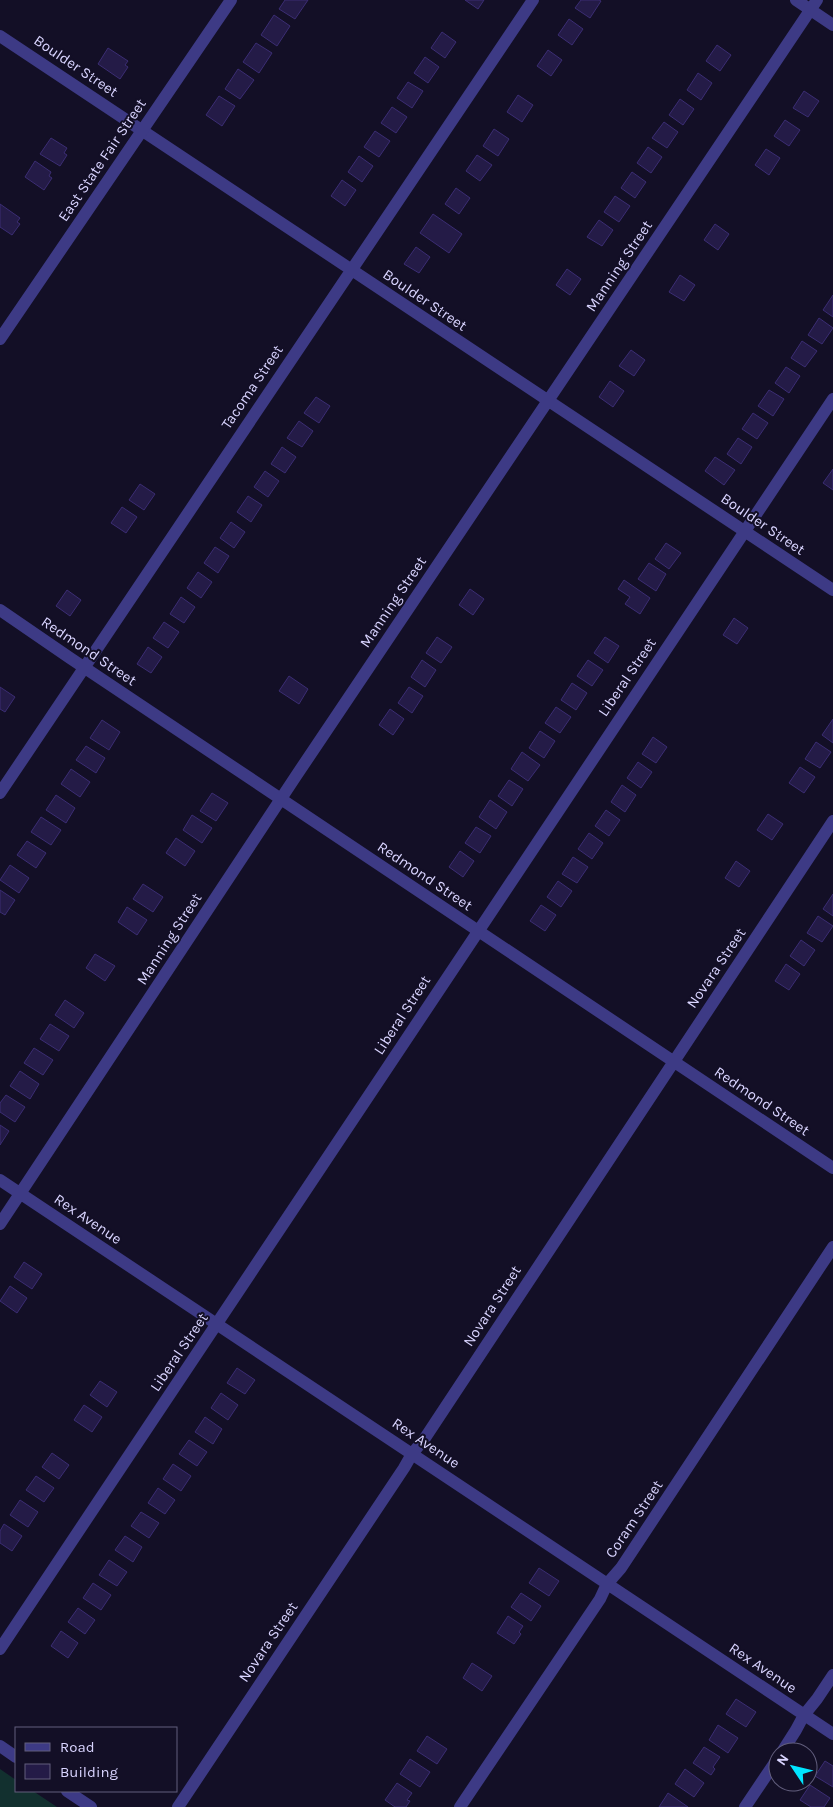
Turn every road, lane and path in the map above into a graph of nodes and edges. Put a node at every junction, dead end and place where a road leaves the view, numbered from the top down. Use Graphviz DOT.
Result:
graph roads {
  1 [pos="231,0"];
  2 [pos="533,0"];
  3 [pos="796,0"];
  4 [pos="814,5"];
  5 [pos="833,25"];
  6 [pos="0,36"];
  7 [pos="142,130"];
  8 [pos="351,270"];
  9 [pos="0,340"];
  10 [pos="833,399"];
  11 [pos="548,400"];
  12 [pos="744,531"];
  13 [pos="833,590"];
  14 [pos="0,610"];
  15 [pos="84,668"];
  16 [pos="0,793"];
  17 [pos="281,799"];
  18 [pos="833,821"];
  19 [pos="477,930"];
  20 [pos="673,1061"];
  21 [pos="833,1168"];
  22 [pos="0,1180"];
  23 [pos="21,1194"];
  24 [pos="0,1224"];
  25 [pos="833,1247"];
  26 [pos="217,1324"];
  27 [pos="412,1454"];
  28 [pos="607,1584"];
  29 [pos="0,1649"];
  30 [pos="833,1675"];
  31 [pos="804,1715"];
  32 [pos="833,1734"];
  33 [pos="788,1742"];
  34 [pos="0,1746"];
  35 [pos="15,1756"];
  36 [pos="768,1773"];
  37 [pos="68,1792"];
  38 [pos="91,1807"];
  39 [pos="178,1807"];
  40 [pos="460,1807"];
  41 [pos="745,1807"];
  1 -- 7 [label="street, East State Fair Street"];
  2 -- 8 [label="street, Tacoma Street"];
  3 -- 4 [label="street"];
  4 -- 5 [label="street"];
  4 -- 11 [label="street, Manning Street"];
  6 -- 7 [label="street, Boulder Street"];
  7 -- 8 [label="street, Boulder Street"];
  7 -- 9 [label="street, East State Fair Street"];
  8 -- 11 [label="street, Boulder Street"];
  8 -- 15 [label="street, Tacoma Street"];
  10 -- 12 [label="street, Liberal Street"];
  11 -- 12 [label="street, Boulder Street"];
  11 -- 17 [label="street, Manning Street"];
  12 -- 13 [label="street, Boulder Street"];
  12 -- 19 [label="street, Liberal Street"];
  14 -- 15 [label="street, Redmond Street"];
  15 -- 16 [label="street, Tacoma Street"];
  15 -- 17 [label="street, Redmond Street"];
  17 -- 19 [label="street, Redmond Street"];
  17 -- 23 [label="street, Manning Street"];
  18 -- 20 [label="street, Novara Street"];
  19 -- 20 [label="street, Redmond Street"];
  19 -- 26 [label="street, Liberal Street"];
  20 -- 21 [label="street, Redmond Street"];
  20 -- 27 [label="street, Novara Street"];
  22 -- 23 [label="street, Rex Avenue"];
  23 -- 24 [label="street, Manning Street"];
  23 -- 26 [label="street, Rex Avenue"];
  25 -- 28 [label="street, Coram Street"];
  26 -- 27 [label="street, Rex Avenue"];
  26 -- 29 [label="street, Liberal Street"];
  27 -- 28 [label="street, Rex Avenue"];
  27 -- 39 [label="street, Novara Street"];
  28 -- 31 [label="street, Rex Avenue"];
  28 -- 40 [label="street, Coram Street"];
  30 -- 31 [label="street"];
  31 -- 32 [label="street, Rex Avenue"];
  31 -- 33 [label="street"];
  34 -- 35 [label="street"];
  36 -- 41 [label="street"];
  37 -- 38 [label="street"];
}
